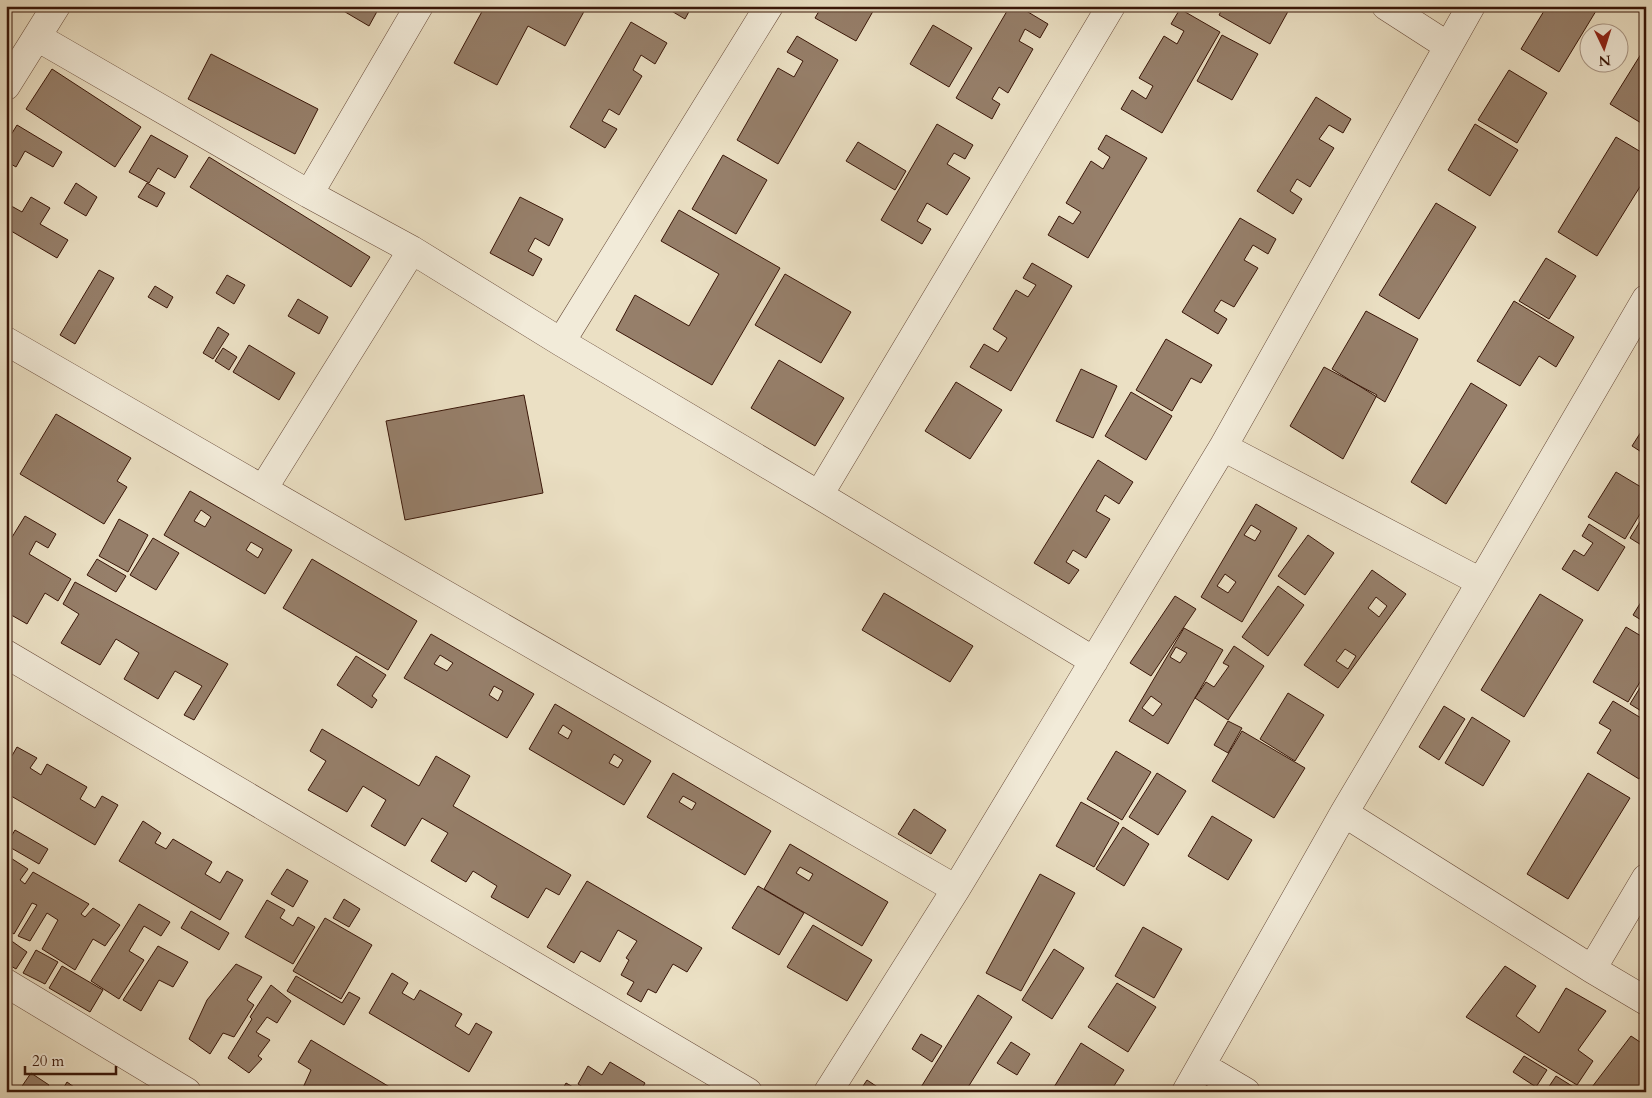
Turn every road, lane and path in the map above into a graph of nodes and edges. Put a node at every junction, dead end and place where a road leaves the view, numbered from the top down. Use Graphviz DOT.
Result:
graph roads {
  1 [pos="56,6"];
  2 [pos="419,6"];
  3 [pos="769,6"];
  4 [pos="1111,6"];
  5 [pos="1386,6"];
  6 [pos="1471,6"];
  7 [pos="37,37"];
  8 [pos="1448,46"];
  9 [pos="6,86"];
  10 [pos="309,194"];
  11 [pos="412,250"];
  12 [pos="1646,299"];
  13 [pos="6,341"];
  14 [pos="561,342"];
  15 [pos="1223,447"];
  16 [pos="262,489"];
  17 [pos="819,495"];
  18 [pos="1481,582"];
  19 [pos="6,654"];
  20 [pos="1094,661"];
  21 [pos="1344,813"];
  22 [pos="1646,878"];
  23 [pos="956,889"];
  24 [pos="1592,969"];
  25 [pos="6,983"];
  26 [pos="1646,1001"];
  27 [pos="1202,1066"];
  28 [pos="187,1092"];
  29 [pos="748,1092"];
  30 [pos="828,1092"];
  31 [pos="1186,1092"];
  32 [pos="1246,1092"];
  1 -- 7 [label="street"];
  2 -- 10 [label="street"];
  3 -- 14 [label="street"];
  4 -- 17 [label="street"];
  5 -- 8 [label="street"];
  6 -- 8 [label="street"];
  7 -- 9 [label="street"];
  7 -- 10 [label="street"];
  8 -- 15 [label="street"];
  10 -- 11 [label="street"];
  11 -- 14 [label="street"];
  11 -- 16 [label="street"];
  12 -- 18 [label="street"];
  13 -- 16 [label="street"];
  14 -- 17 [label="street"];
  15 -- 18 [label="street"];
  15 -- 20 [label="street"];
  16 -- 23 [label="street"];
  17 -- 20 [label="street"];
  18 -- 21 [label="street"];
  19 -- 29 [label="street"];
  20 -- 23 [label="street"];
  21 -- 24 [label="street"];
  21 -- 27 [label="street"];
  22 -- 24 [label="street"];
  23 -- 30 [label="street"];
  24 -- 26 [label="street"];
  25 -- 28 [label="street"];
  27 -- 31 [label="street"];
  27 -- 32 [label="street"];
}
